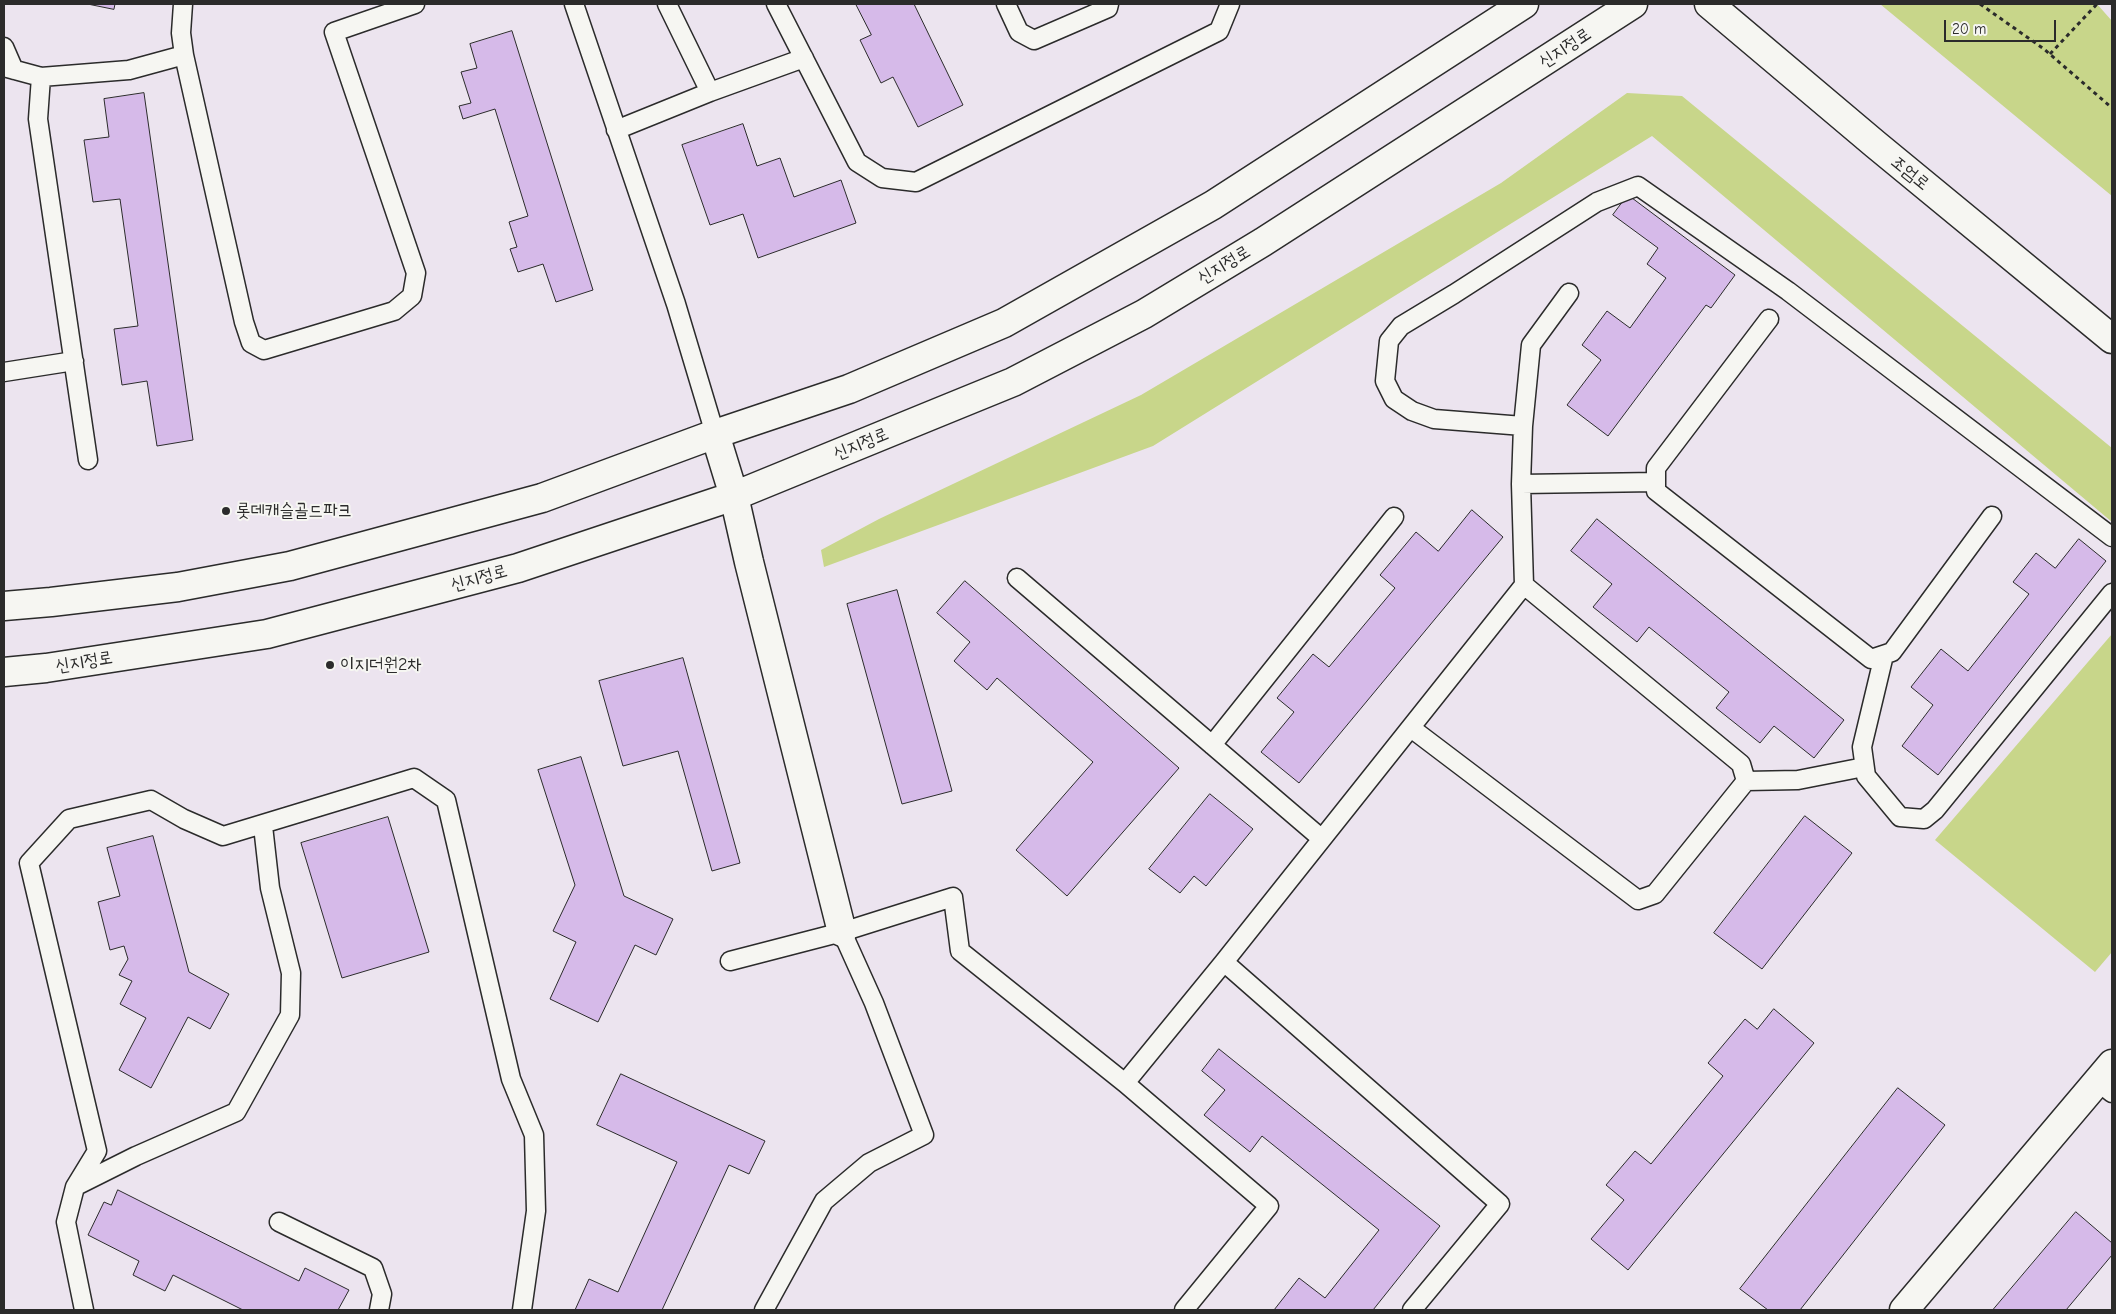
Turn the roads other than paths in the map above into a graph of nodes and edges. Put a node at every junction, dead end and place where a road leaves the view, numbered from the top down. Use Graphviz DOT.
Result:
graph roads {
  1 [pos="183,4"];
  2 [pos="415,4"];
  3 [pos="574,4"];
  4 [pos="667,4"];
  5 [pos="776,4"];
  6 [pos="1006,4"];
  7 [pos="1109,4"];
  8 [pos="1230,4"];
  9 [pos="1524,4"];
  10 [pos="1633,4"];
  11 [pos="1709,4"];
  12 [pos="4,47"];
  13 [pos="184,55"];
  14 [pos="804,58"];
  15 [pos="9,69"];
  16 [pos="41,77"];
  17 [pos="710,92"];
  18 [pos="616,130"];
  19 [pos="1569,292"];
  20 [pos="1769,320"];
  21 [pos="2112,339"];
  22 [pos="74,361"];
  23 [pos="4,372"];
  24 [pos="1523,426"];
  25 [pos="715,434"];
  26 [pos="88,460"];
  27 [pos="1656,482"];
  28 [pos="1521,484"];
  29 [pos="734,496"];
  30 [pos="1992,516"];
  31 [pos="1394,517"];
  32 [pos="2112,537"];
  33 [pos="1017,578"];
  34 [pos="1524,585"];
  35 [pos="2112,593"];
  36 [pos="4,606"];
  37 [pos="1884,655"];
  38 [pos="4,672"];
  39 [pos="1411,728"];
  40 [pos="1212,745"];
  41 [pos="1864,767"];
  42 [pos="1746,781"];
  43 [pos="263,826"];
  44 [pos="1322,839"];
  45 [pos="842,932"];
  46 [pos="730,961"];
  47 [pos="1224,962"];
  48 [pos="2107,1080"];
  49 [pos="1125,1083"];
  50 [pos="76,1187"];
  51 [pos="279,1222"];
  52 [pos="84,1310"];
  53 [pos="378,1310"];
  54 [pos="522,1310"];
  55 [pos="764,1310"];
  56 [pos="1184,1310"];
  57 [pos="1412,1310"];
  58 [pos="1904,1310"];
  1 -- 13 [label="lane"];
  2 -- 13 [label="lane"];
  3 -- 18 [label="lane"];
  4 -- 17 [label="lane"];
  5 -- 14 [label="lane"];
  6 -- 7 [label="lane"];
  8 -- 14 [label="lane"];
  9 -- 25 [label="street"];
  10 -- 29 [label="street, 신지정로"];
  11 -- 21 [label="street, 조엄로"];
  12 -- 15 [label="lane"];
  13 -- 16 [label="lane"];
  14 -- 17 [label="lane"];
  15 -- 16 [label="lane"];
  16 -- 22 [label="lane"];
  17 -- 18 [label="lane"];
  18 -- 25 [label="lane"];
  19 -- 24 [label="lane"];
  20 -- 27 [label="lane"];
  22 -- 23 [label="lane"];
  22 -- 26 [label="lane"];
  24 -- 28 [label="lane"];
  24 -- 32 [label="lane"];
  25 -- 29 [label="street"];
  25 -- 36 [label="street"];
  27 -- 28 [label="lane"];
  27 -- 37 [label="lane"];
  28 -- 34 [label="lane"];
  29 -- 38 [label="street, 신지정로"];
  29 -- 45 [label="street"];
  30 -- 37 [label="lane"];
  31 -- 40 [label="lane"];
  33 -- 40 [label="lane"];
  34 -- 39 [label="lane"];
  34 -- 42 [label="lane"];
  35 -- 41 [label="lane"];
  37 -- 41 [label="lane"];
  39 -- 42 [label="lane"];
  39 -- 44 [label="lane"];
  40 -- 44 [label="lane"];
  41 -- 42 [label="lane"];
  43 -- 50 [label="lane"];
  43 -- 50 [label="lane"];
  43 -- 54 [label="lane"];
  44 -- 47 [label="lane"];
  45 -- 46 [label="lane"];
  45 -- 49 [label="lane"];
  45 -- 55 [label="lane"];
  47 -- 49 [label="lane"];
  47 -- 57 [label="lane"];
  48 -- 58 [label="street"];
  49 -- 56 [label="lane"];
  50 -- 52 [label="lane"];
  51 -- 53 [label="lane"];
}
